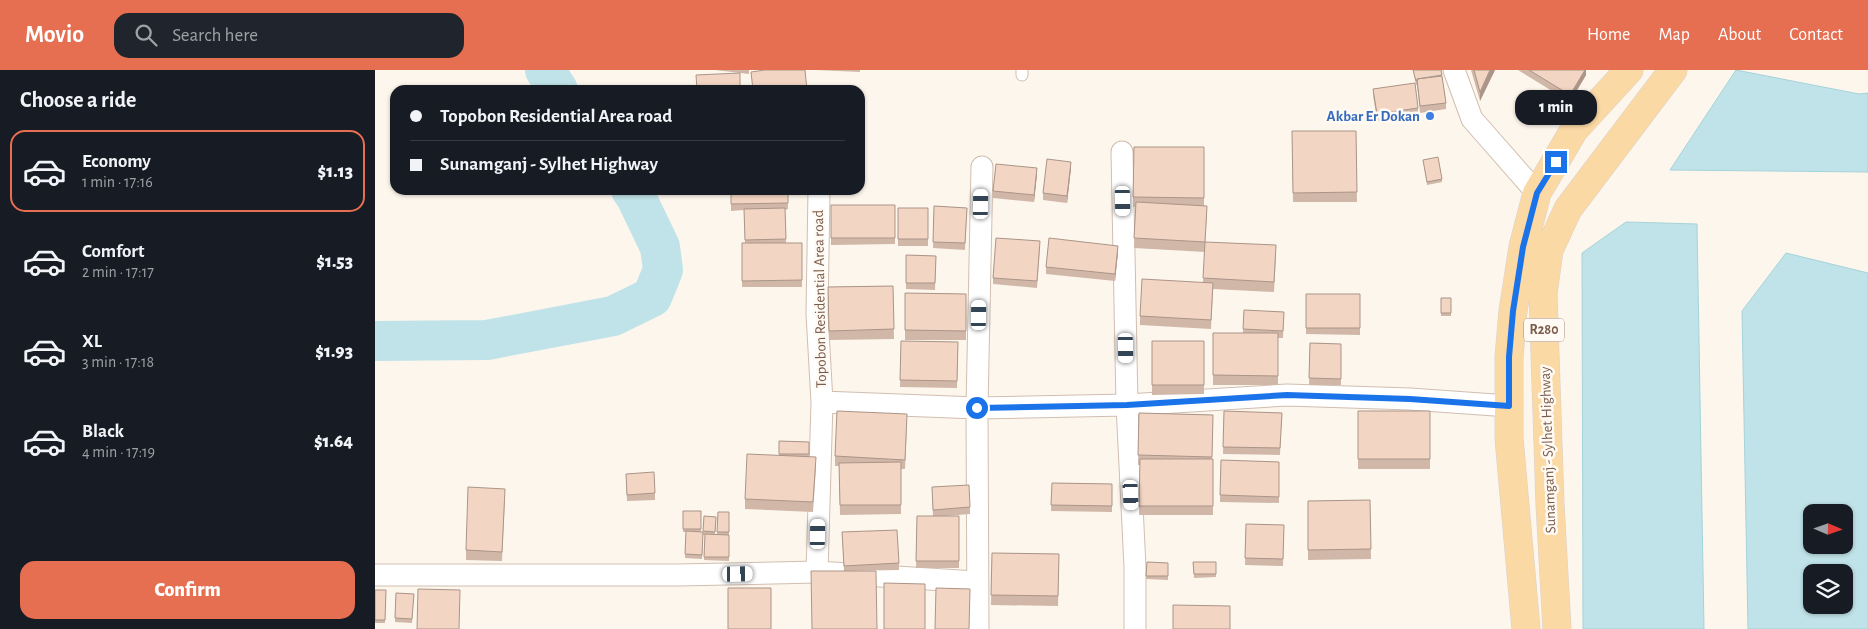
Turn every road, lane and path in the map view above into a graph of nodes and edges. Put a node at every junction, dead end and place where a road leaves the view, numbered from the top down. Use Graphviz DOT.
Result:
graph roads {
  1 [pos="1454,70"];
  2 [pos="1629,70"];
  3 [pos="1673,70"];
  4 [pos="1122,152"];
  5 [pos="982,167"];
  6 [pos="1537,193"];
  7 [pos="819,195"];
  8 [pos="821,402"];
  9 [pos="1127,405"];
  10 [pos="1509,406"];
  11 [pos="977,408"];
  12 [pos="817,572"];
  13 [pos="375,574"];
  14 [pos="977,582"];
  15 [pos="978,629"];
  16 [pos="1135,629"];
  17 [pos="1526,629"];
  18 [pos="1557,629"];
  1 -- 6 [label="street"];
  2 -- 6 [label="main road, R280"];
  3 -- 18 [label="main road, Sunamganj - Sylhet Highway / R280"];
  4 -- 9 [label="street"];
  5 -- 11 [label="street"];
  6 -- 10 [label="main road, R280"];
  7 -- 8 [label="street, Topobon Residential Area road"];
  8 -- 11 [label="street, Topobon Residential Area road"];
  8 -- 12 [label="street"];
  9 -- 10 [label="street, Topobon Residential Area road"];
  9 -- 11 [label="street, Topobon Residential Area road"];
  9 -- 16 [label="street"];
  10 -- 17 [label="main road, R280"];
  11 -- 14 [label="street"];
  12 -- 13 [label="street"];
  12 -- 14 [label="street"];
  14 -- 15 [label="street"];
}
